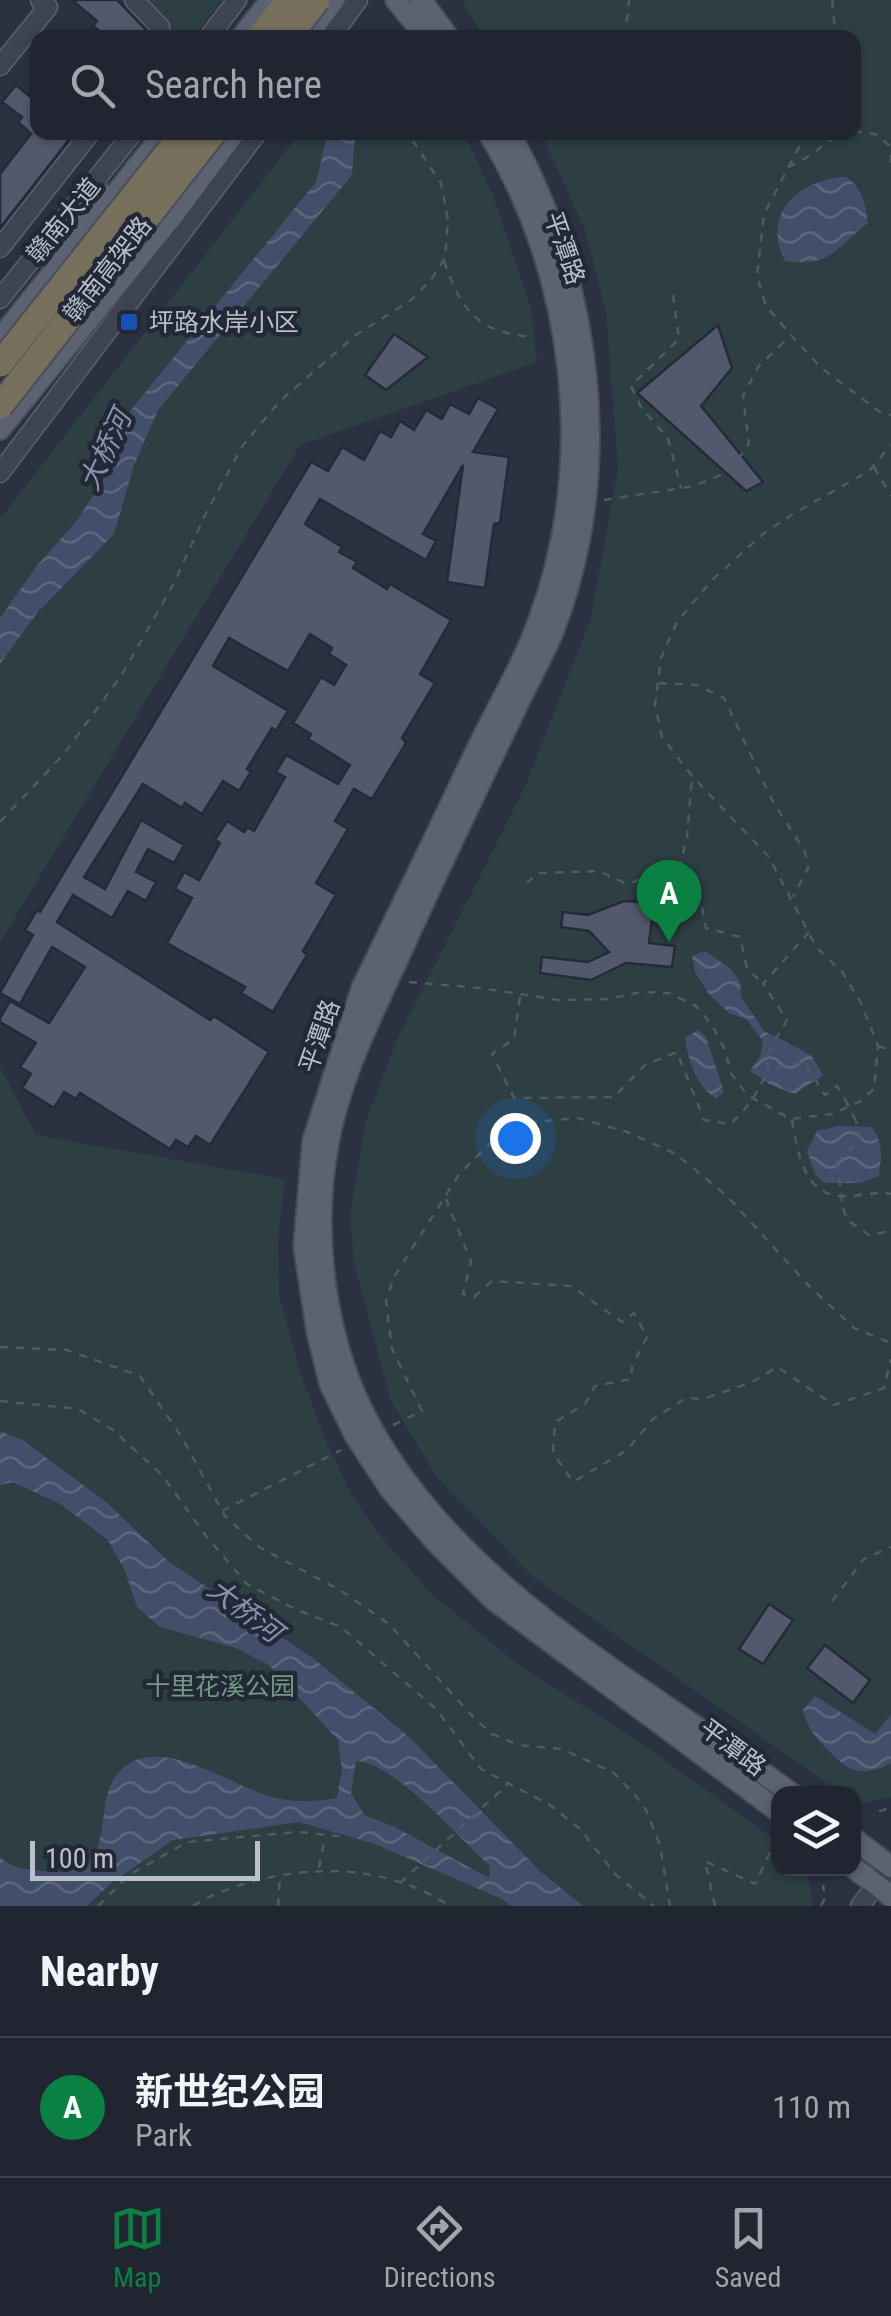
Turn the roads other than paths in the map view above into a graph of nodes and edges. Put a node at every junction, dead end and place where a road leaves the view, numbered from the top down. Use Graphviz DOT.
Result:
graph roads {
  1 [pos="134,0"];
  2 [pos="238,0"];
  3 [pos="270,0"];
  4 [pos="289,0"];
  5 [pos="317,0"];
  6 [pos="358,0"];
  7 [pos="396,0"];
  8 [pos="421,0"];
  9 [pos="47,2"];
  10 [pos="340,9"];
  11 [pos="160,30"];
  12 [pos="214,30"];
  13 [pos="246,30"];
  14 [pos="265,30"];
  15 [pos="294,30"];
  16 [pos="315,30"];
  17 [pos="421,30"];
  18 [pos="444,30"];
  19 [pos="0,66"];
  20 [pos="85,140"];
  21 [pos="128,140"];
  22 [pos="158,140"];
  23 [pos="178,140"];
  24 [pos="208,140"];
  25 [pos="230,140"];
  26 [pos="251,140"];
  27 [pos="492,140"];
  28 [pos="513,140"];
  29 [pos="128,179"];
  30 [pos="181,220"];
  31 [pos="50,235"];
  32 [pos="0,248"];
  33 [pos="0,299"];
  34 [pos="0,339"];
  35 [pos="0,364"];
  36 [pos="0,406"];
  37 [pos="0,429"];
  38 [pos="0,472"];
  39 [pos="367,1437"];
  40 [pos="781,1786"];
  41 [pos="771,1807"];
  42 [pos="861,1844"];
  43 [pos="891,1866"];
  44 [pos="861,1873"];
  45 [pos="887,1893"];
  46 [pos="860,1906"];
  47 [pos="883,1906"];
  1 -- 11 [label="street"];
  2 -- 12 [label="street"];
  3 -- 13 [label="main road, bridge"];
  4 -- 14 [label="highway, bridge"];
  5 -- 15 [label="highway, bridge"];
  6 -- 10 [label="street"];
  7 -- 17 [label="main road"];
  8 -- 18 [label="main road"];
  9 -- 19 [label="street"];
  10 -- 16 [label="main road"];
  20 -- 32 [label="street"];
  21 -- 31 [label="street"];
  22 -- 29 [label="main road, 赣南大道"];
  23 -- 35 [label="highway, 赣南高架路, bridge"];
  24 -- 36 [label="highway, 赣南高架路, bridge"];
  25 -- 30 [label="main road"];
  26 -- 30 [label="street"];
  27 -- 39 [label="main road, 平潭路"];
  28 -- 39 [label="main road, 平潭路"];
  29 -- 31 [label="main road"];
  29 -- 34 [label="main road, 赣南大道"];
  30 -- 37 [label="main road"];
  30 -- 38 [label="street"];
  31 -- 33 [label="street"];
  39 -- 40 [label="main road, 平潭路"];
  39 -- 41 [label="main road, 平潭路"];
  42 -- 43 [label="main road"];
  43 -- 45 [label="street"];
  44 -- 45 [label="main road"];
  45 -- 46 [label="street"];
  45 -- 47 [label="main road"];
}
